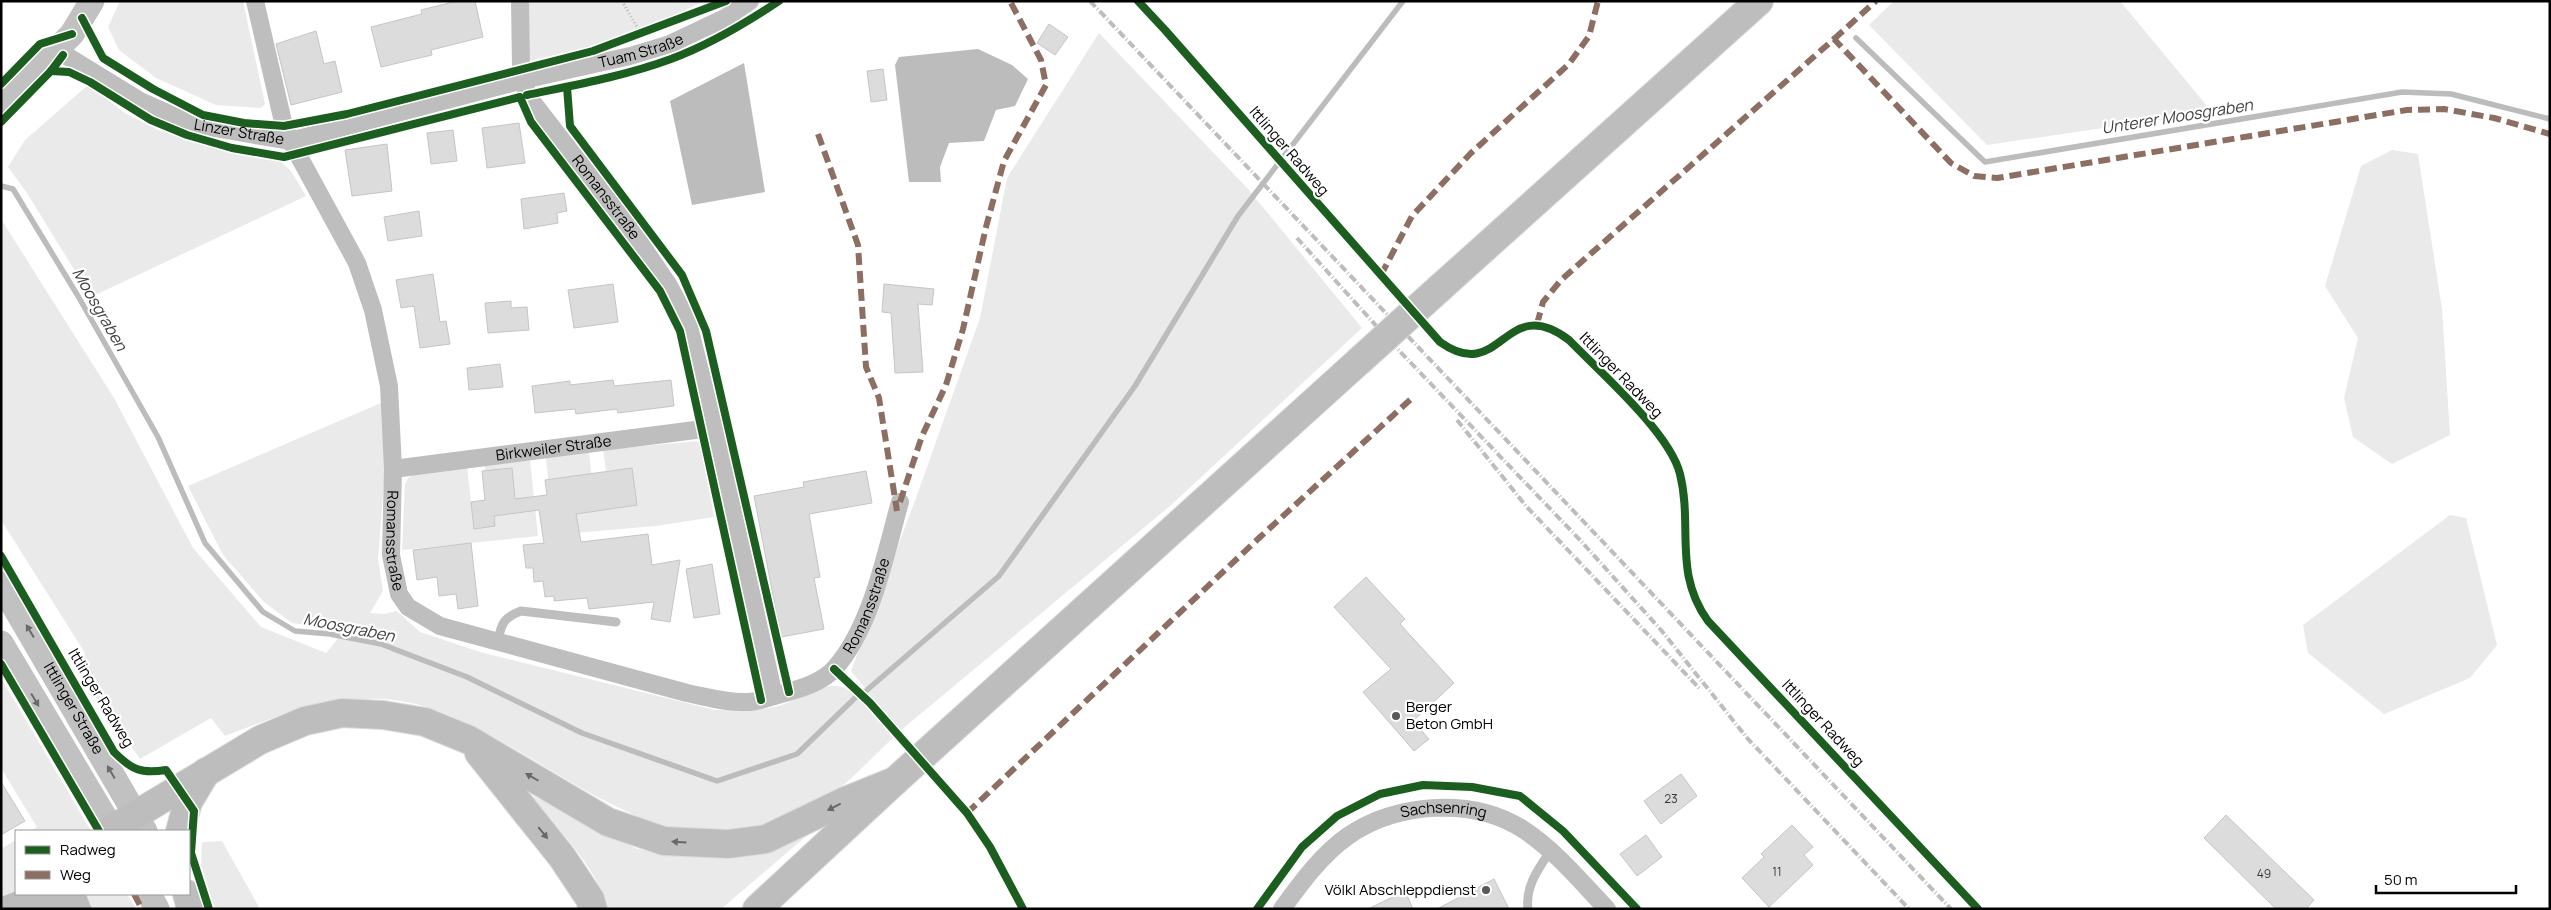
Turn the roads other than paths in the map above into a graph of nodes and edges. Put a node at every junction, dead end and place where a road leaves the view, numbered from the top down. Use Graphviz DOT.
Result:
graph roads {
  1 [pos="92,1"];
  2 [pos="255,1"];
  3 [pos="520,1"];
  4 [pos="750,1"];
  5 [pos="1758,1"];
  6 [pos="57,50"];
  7 [pos="523,80"];
  8 [pos="1,105"];
  9 [pos="290,141"];
  10 [pos="715,430"];
  11 [pos="393,469"];
  12 [pos="900,502"];
  13 [pos="4,575"];
  14 [pos="616,622"];
  15 [pos="498,642"];
  16 [pos="1,643"];
  17 [pos="774,696"];
  18 [pos="469,740"];
  19 [pos="206,772"];
  20 [pos="895,781"];
  21 [pos="140,823"];
  22 [pos="112,830"];
  23 [pos="186,830"];
  24 [pos="1551,850"];
  25 [pos="150,895"];
  26 [pos="189,895"];
  27 [pos="157,909"];
  28 [pos="190,909"];
  29 [pos="593,909"];
  30 [pos="757,909"];
  31 [pos="1282,909"];
  32 [pos="1528,909"];
  33 [pos="1607,909"];
  1 -- 6 [label="street"];
  2 -- 9 [label="street, Romansstraße"];
  3 -- 7 [label="street, Romansstraße"];
  4 -- 7 [label="street, Tuam Straße"];
  5 -- 20 [label="highway, bridge"];
  6 -- 8 [label="street"];
  6 -- 9 [label="street, Linzer Straße"];
  7 -- 9 [label="street, Linzer Straße"];
  7 -- 10 [label="street, Romansstraße"];
  9 -- 11 [label="street, Romansstraße"];
  10 -- 11 [label="street, Birkweiler Straße"];
  10 -- 17 [label="street, Romansstraße"];
  11 -- 15 [label="street, Romansstraße"];
  12 -- 17 [label="street, Romansstraße"];
  21 -- 13 [label="street, Ittlinger Straße, one-way"];
  14 -- 15 [label="lane"];
  15 -- 17 [label="street, Romansstraße"];
  16 -- 22 [label="street, Ittlinger Straße, one-way"];
  18 -- 19 [label="highway"];
  20 -- 18 [label="highway, one-way"];
  18 -- 29 [label="highway, one-way"];
  19 -- 21 [label="highway"];
  19 -- 23 [label="highway"];
  20 -- 30 [label="highway"];
  21 -- 22 [label="highway"];
  24 -- 31 [label="street, Sachsenring"];
  24 -- 32 [label="lane"];
  24 -- 33 [label="street, Sachsenring"];
  25 -- 27 [label="street"];
  26 -- 28 [label="highway"];
}
